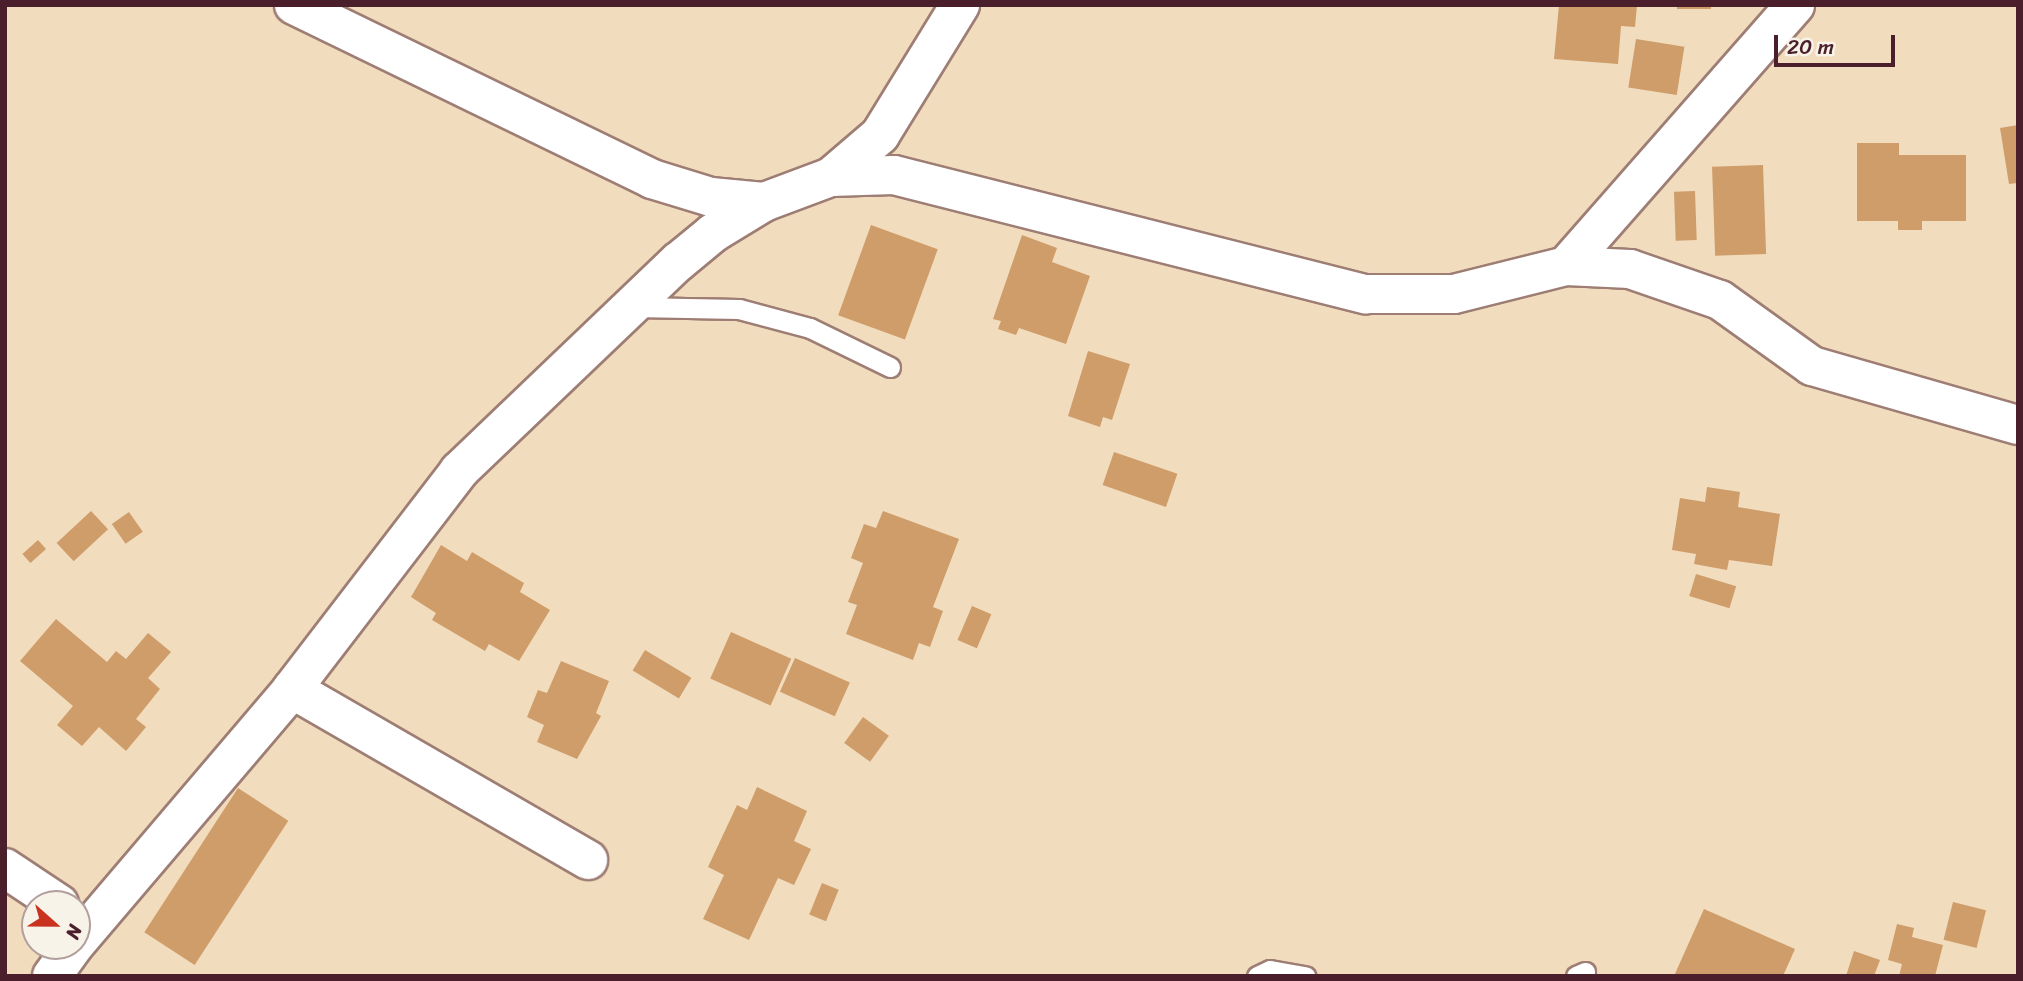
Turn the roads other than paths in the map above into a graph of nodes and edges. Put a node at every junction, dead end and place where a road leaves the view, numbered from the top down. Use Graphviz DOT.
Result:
graph roads {
  1 [pos="294,5"];
  2 [pos="960,5"];
  3 [pos="1795,5"];
  4 [pos="343,16"];
  5 [pos="831,177"];
  6 [pos="764,202"];
  7 [pos="1566,266"];
  8 [pos="635,307"];
  9 [pos="890,367"];
  10 [pos="2018,425"];
  11 [pos="292,689"];
  12 [pos="588,860"];
  13 [pos="5,867"];
  14 [pos="32,890"];
  15 [pos="91,909"];
  16 [pos="60,960"];
  17 [pos="52,976"];
  18 [pos="1257,976"];
  19 [pos="1305,976"];
  1 -- 4 [label="street"];
  2 -- 5 [label="street"];
  3 -- 7 [label="street"];
  4 -- 6 [label="street"];
  5 -- 6 [label="street"];
  5 -- 7 [label="street"];
  6 -- 8 [label="street"];
  7 -- 10 [label="street"];
  8 -- 9 [label="lane"];
  8 -- 11 [label="street"];
  11 -- 12 [label="street"];
  11 -- 15 [label="street"];
  13 -- 14 [label="street"];
  16 -- 17 [label="street"];
  18 -- 19 [label="lane"];
}
